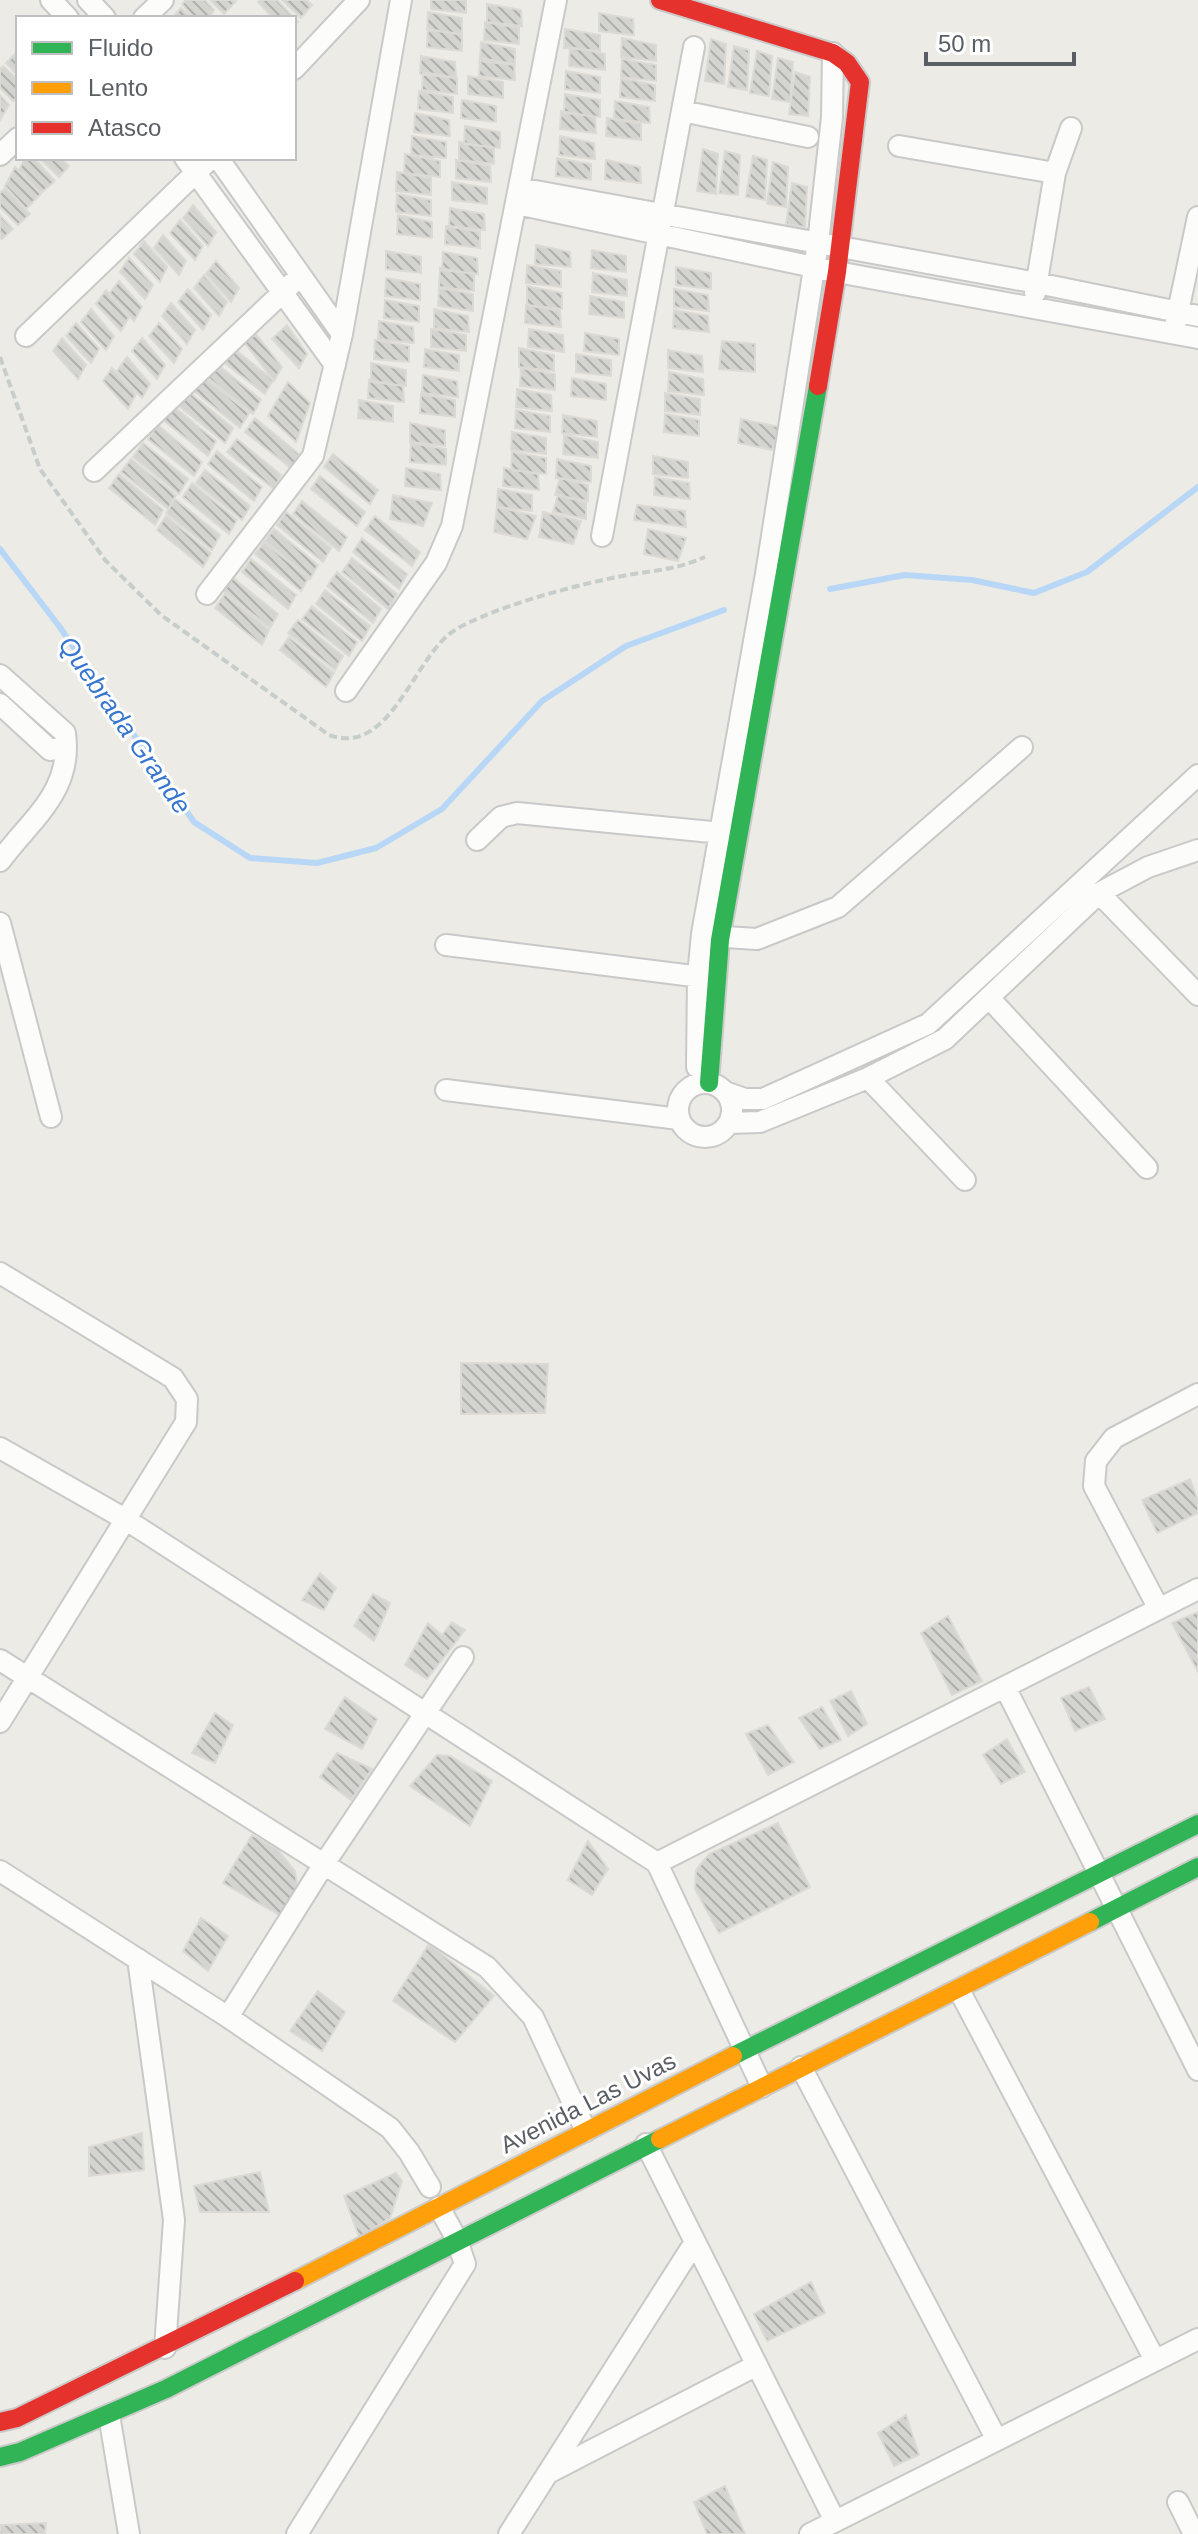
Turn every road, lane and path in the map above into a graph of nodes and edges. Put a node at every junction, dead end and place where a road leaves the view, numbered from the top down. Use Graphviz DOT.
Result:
graph roads {
  1 [pos="51,0"];
  2 [pos="88,0"];
  3 [pos="163,0"];
  4 [pos="359,0"];
  5 [pos="401,0"];
  6 [pos="556,0"];
  7 [pos="660,0"];
  8 [pos="66,16"];
  9 [pos="103,16"];
  10 [pos="146,16"];
  11 [pos="694,47"];
  12 [pos="833,53"];
  13 [pos="296,67"];
  14 [pos="682,111"];
  15 [pos="1071,128"];
  16 [pos="808,137"];
  17 [pos="16,140"];
  18 [pos="899,146"];
  19 [pos="0,155"];
  20 [pos="219,160"];
  21 [pos="197,163"];
  22 [pos="1055,173"];
  23 [pos="518,196"];
  24 [pos="1198,217"];
  25 [pos="660,224"];
  26 [pos="744,240"];
  27 [pos="818,243"];
  28 [pos="841,247"];
  29 [pos="814,266"];
  30 [pos="837,272"];
  31 [pos="300,276"];
  32 [pos="1037,283"];
  33 [pos="282,292"];
  34 [pos="1033,305"];
  35 [pos="1188,315"];
  36 [pos="342,334"];
  37 [pos="1174,335"];
  38 [pos="26,336"];
  39 [pos="1198,338"];
  40 [pos="0,357"];
  41 [pos="335,365"];
  42 [pos="94,471"];
  43 [pos="602,536"];
  44 [pos="705,557"];
  45 [pos="207,594"];
  46 [pos="0,675"];
  47 [pos="346,691"];
  48 [pos="0,704"];
  49 [pos="64,747"];
  50 [pos="1022,747"];
  51 [pos="731,766"];
  52 [pos="753,770"];
  53 [pos="1197,777"];
  54 [pos="719,832"];
  55 [pos="740,836"];
  56 [pos="477,840"];
  57 [pos="1198,850"];
  58 [pos="0,861"];
  59 [pos="1099,893"];
  60 [pos="0,923"];
  61 [pos="711,937"];
  62 [pos="446,945"];
  63 [pos="707,977"];
  64 [pos="1198,995"];
  65 [pos="990,999"];
  66 [pos="868,1078"];
  67 [pos="710,1087"];
  68 [pos="446,1090"];
  69 [pos="51,1117"];
  70 [pos="679,1119"];
  71 [pos="729,1123"];
  72 [pos="1147,1168"];
  73 [pos="965,1180"];
  74 [pos="0,1273"];
  75 [pos="1198,1394"];
  76 [pos="0,1448"];
  77 [pos="125,1519"];
  78 [pos="1198,1589"];
  79 [pos="1159,1609"];
  80 [pos="463,1657"];
  81 [pos="0,1660"];
  82 [pos="28,1678"];
  83 [pos="1005,1687"];
  84 [pos="424,1715"];
  85 [pos="0,1722"];
  86 [pos="1198,1824"];
  87 [pos="657,1863"];
  88 [pos="324,1864"];
  89 [pos="1198,1867"];
  90 [pos="0,1871"];
  91 [pos="1099,1874"];
  92 [pos="1116,1908"];
  93 [pos="138,1959"];
  94 [pos="959,1990"];
  95 [pos="228,2017"];
  96 [pos="744,2050"];
  97 [pos="801,2067"];
  98 [pos="1198,2070"];
  99 [pos="762,2087"];
  100 [pos="586,2131"];
  101 [pos="646,2144"];
  102 [pos="430,2187"];
  103 [pos="439,2207"];
  104 [pos="457,2240"];
  105 [pos="695,2242"];
  106 [pos="1198,2339"];
  107 [pos="165,2348"];
  108 [pos="1155,2360"];
  109 [pos="757,2365"];
  110 [pos="109,2415"];
  111 [pos="0,2422"];
  112 [pos="997,2440"];
  113 [pos="0,2457"];
  114 [pos="548,2473"];
  115 [pos="1178,2502"];
  116 [pos="835,2521"];
  117 [pos="129,2534"];
  118 [pos="297,2534"];
  119 [pos="509,2534"];
  120 [pos="810,2534"];
  121 [pos="1194,2534"];
  1 -- 8 [label="street"];
  2 -- 9 [label="street"];
  3 -- 10 [label="street"];
  4 -- 13 [label="street"];
  5 -- 36 [label="street"];
  6 -- 23 [label="street"];
  7 -- 12 [label="street"];
  11 -- 14 [label="street"];
  12 -- 27 [label="street"];
  12 -- 28 [label="street"];
  14 -- 16 [label="street"];
  14 -- 25 [label="street"];
  15 -- 22 [label="street"];
  17 -- 19 [label="street"];
  18 -- 22 [label="street"];
  20 -- 31 [label="street"];
  21 -- 33 [label="street"];
  21 -- 38 [label="street"];
  22 -- 32 [label="street"];
  23 -- 25 [label="street"];
  23 -- 47 [label="street"];
  24 -- 35 [label="street"];
  25 -- 26 [label="street"];
  25 -- 43 [label="street"];
  26 -- 27 [label="street"];
  26 -- 29 [label="street"];
  27 -- 28 [label="street"];
  27 -- 29 [label="street"];
  28 -- 30 [label="street"];
  28 -- 32 [label="street"];
  29 -- 30 [label="street"];
  29 -- 51 [label="street"];
  30 -- 34 [label="street"];
  30 -- 52 [label="street"];
  31 -- 33 [label="street"];
  31 -- 36 [label="street"];
  32 -- 34 [label="street"];
  32 -- 35 [label="street"];
  33 -- 41 [label="street"];
  33 -- 42 [label="street"];
  34 -- 37 [label="street"];
  35 -- 37 [label="street"];
  36 -- 41 [label="street"];
  37 -- 39 [label="street"];
  40 -- 44 [label="path"];
  41 -- 45 [label="street"];
  46 -- 49 [label="street"];
  48 -- 49 [label="street"];
  49 -- 58 [label="street"];
  50 -- 61 [label="street"];
  51 -- 52 [label="street"];
  51 -- 54 [label="street"];
  52 -- 55 [label="street"];
  53 -- 67 [label="street"];
  54 -- 55 [label="street"];
  54 -- 56 [label="street"];
  54 -- 61 [label="street"];
  55 -- 61 [label="street"];
  57 -- 59 [label="street"];
  59 -- 64 [label="street"];
  59 -- 65 [label="street"];
  60 -- 69 [label="street"];
  61 -- 63 [label="street"];
  62 -- 63 [label="street"];
  63 -- 67 [label="street"];
  65 -- 66 [label="street"];
  65 -- 72 [label="street"];
  66 -- 71 [label="street"];
  66 -- 73 [label="street"];
  67 -- 70 [label="street"];
  67 -- 71 [label="street"];
  68 -- 70 [label="street"];
  70 -- 71 [label="street"];
  74 -- 77 [label="street"];
  75 -- 79 [label="street"];
  76 -- 77 [label="street"];
  77 -- 82 [label="street"];
  77 -- 84 [label="street"];
  78 -- 79 [label="street"];
  79 -- 83 [label="street"];
  80 -- 84 [label="street"];
  81 -- 82 [label="street"];
  82 -- 85 [label="street"];
  82 -- 88 [label="street"];
  83 -- 87 [label="street"];
  83 -- 91 [label="street"];
  84 -- 87 [label="street"];
  84 -- 88 [label="street"];
  86 -- 91 [label="street, Avenida Las Uvas"];
  87 -- 96 [label="street"];
  88 -- 95 [label="street"];
  88 -- 100 [label="street"];
  89 -- 92 [label="street"];
  90 -- 93 [label="street"];
  91 -- 92 [label="street"];
  91 -- 96 [label="street, Avenida Las Uvas"];
  92 -- 94 [label="street"];
  92 -- 98 [label="street"];
  93 -- 95 [label="street"];
  93 -- 107 [label="street"];
  94 -- 97 [label="street"];
  94 -- 108 [label="street"];
  95 -- 102 [label="street"];
  96 -- 99 [label="street"];
  96 -- 100 [label="street, Avenida Las Uvas"];
  97 -- 99 [label="street"];
  97 -- 112 [label="street"];
  99 -- 101 [label="street"];
  100 -- 103 [label="street, Avenida Las Uvas"];
  101 -- 104 [label="street"];
  101 -- 105 [label="street"];
  103 -- 104 [label="street"];
  103 -- 107 [label="street, Avenida Las Uvas"];
  104 -- 110 [label="street"];
  104 -- 118 [label="street"];
  105 -- 109 [label="street"];
  105 -- 114 [label="street"];
  106 -- 108 [label="street"];
  107 -- 111 [label="street, Avenida Las Uvas"];
  108 -- 112 [label="street"];
  109 -- 114 [label="street"];
  109 -- 116 [label="street"];
  110 -- 113 [label="street"];
  110 -- 117 [label="street"];
  112 -- 116 [label="street"];
  114 -- 119 [label="street"];
  115 -- 121 [label="street"];
  116 -- 120 [label="street"];
}
